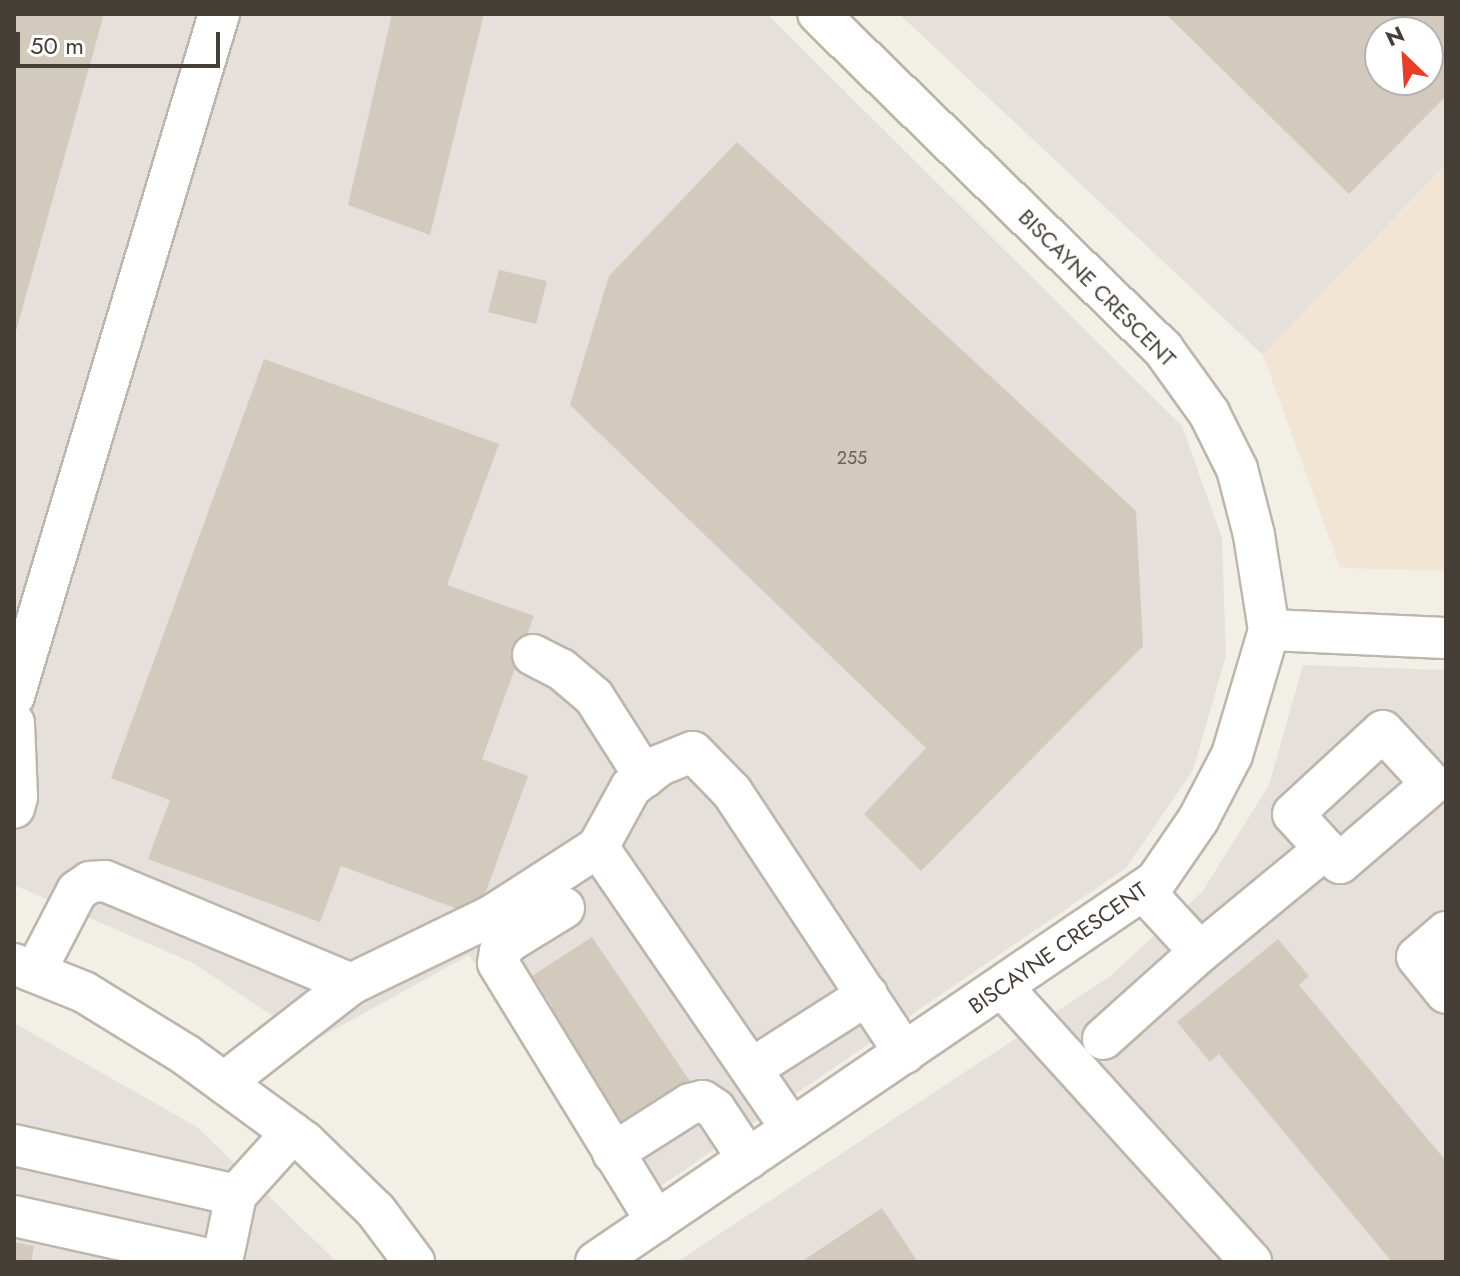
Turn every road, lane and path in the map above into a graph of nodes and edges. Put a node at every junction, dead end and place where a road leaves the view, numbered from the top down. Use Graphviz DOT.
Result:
graph roads {
  1 [pos="219,14"];
  2 [pos="818,14"];
  3 [pos="1269,630"];
  4 [pos="1446,638"];
  5 [pos="533,655"];
  6 [pos="14,696"];
  7 [pos="14,723"];
  8 [pos="645,777"];
  9 [pos="14,808"];
  10 [pos="598,847"];
  11 [pos="1325,849"];
  12 [pos="1143,890"];
  13 [pos="564,908"];
  14 [pos="1446,932"];
  15 [pos="1200,952"];
  16 [pos="24,968"];
  17 [pos="351,984"];
  18 [pos="1002,987"];
  19 [pos="1446,993"];
  20 [pos="867,995"];
  21 [pos="1103,1039"];
  22 [pos="905,1053"];
  23 [pos="751,1069"];
  24 [pos="224,1083"];
  25 [pos="792,1129"];
  26 [pos="292,1133"];
  27 [pos="14,1145"];
  28 [pos="613,1153"];
  29 [pos="748,1159"];
  30 [pos="236,1195"];
  31 [pos="14,1216"];
  32 [pos="656,1221"];
  33 [pos="414,1262"];
  34 [pos="596,1262"];
  35 [pos="1251,1262"];
  1 -- 6 [label="street"];
  2 -- 3 [label="street, BISCAYNE CRESCENT"];
  3 -- 4 [label="street"];
  3 -- 12 [label="street, BISCAYNE CRESCENT"];
  5 -- 8 [label="street"];
  7 -- 9 [label="street"];
  8 -- 10 [label="street"];
  8 -- 20 [label="street"];
  10 -- 17 [label="street"];
  10 -- 23 [label="street"];
  11 -- 15 [label="street"];
  12 -- 15 [label="street"];
  12 -- 18 [label="street, BISCAYNE CRESCENT"];
  13 -- 28 [label="street"];
  14 -- 19 [label="street"];
  15 -- 21 [label="street"];
  16 -- 17 [label="street"];
  16 -- 24 [label="street"];
  17 -- 24 [label="street"];
  18 -- 22 [label="street, BISCAYNE CRESCENT"];
  18 -- 35 [label="street"];
  20 -- 22 [label="street"];
  20 -- 23 [label="street"];
  22 -- 25 [label="street, BISCAYNE CRESCENT"];
  23 -- 25 [label="street"];
  24 -- 26 [label="street"];
  25 -- 29 [label="street, BISCAYNE CRESCENT"];
  26 -- 30 [label="street"];
  26 -- 33 [label="street"];
  27 -- 30 [label="street"];
  28 -- 29 [label="street"];
  28 -- 32 [label="street"];
  29 -- 32 [label="street, BISCAYNE CRESCENT"];
  30 -- 31 [label="street"];
  32 -- 34 [label="street, BISCAYNE CRESCENT"];
}
